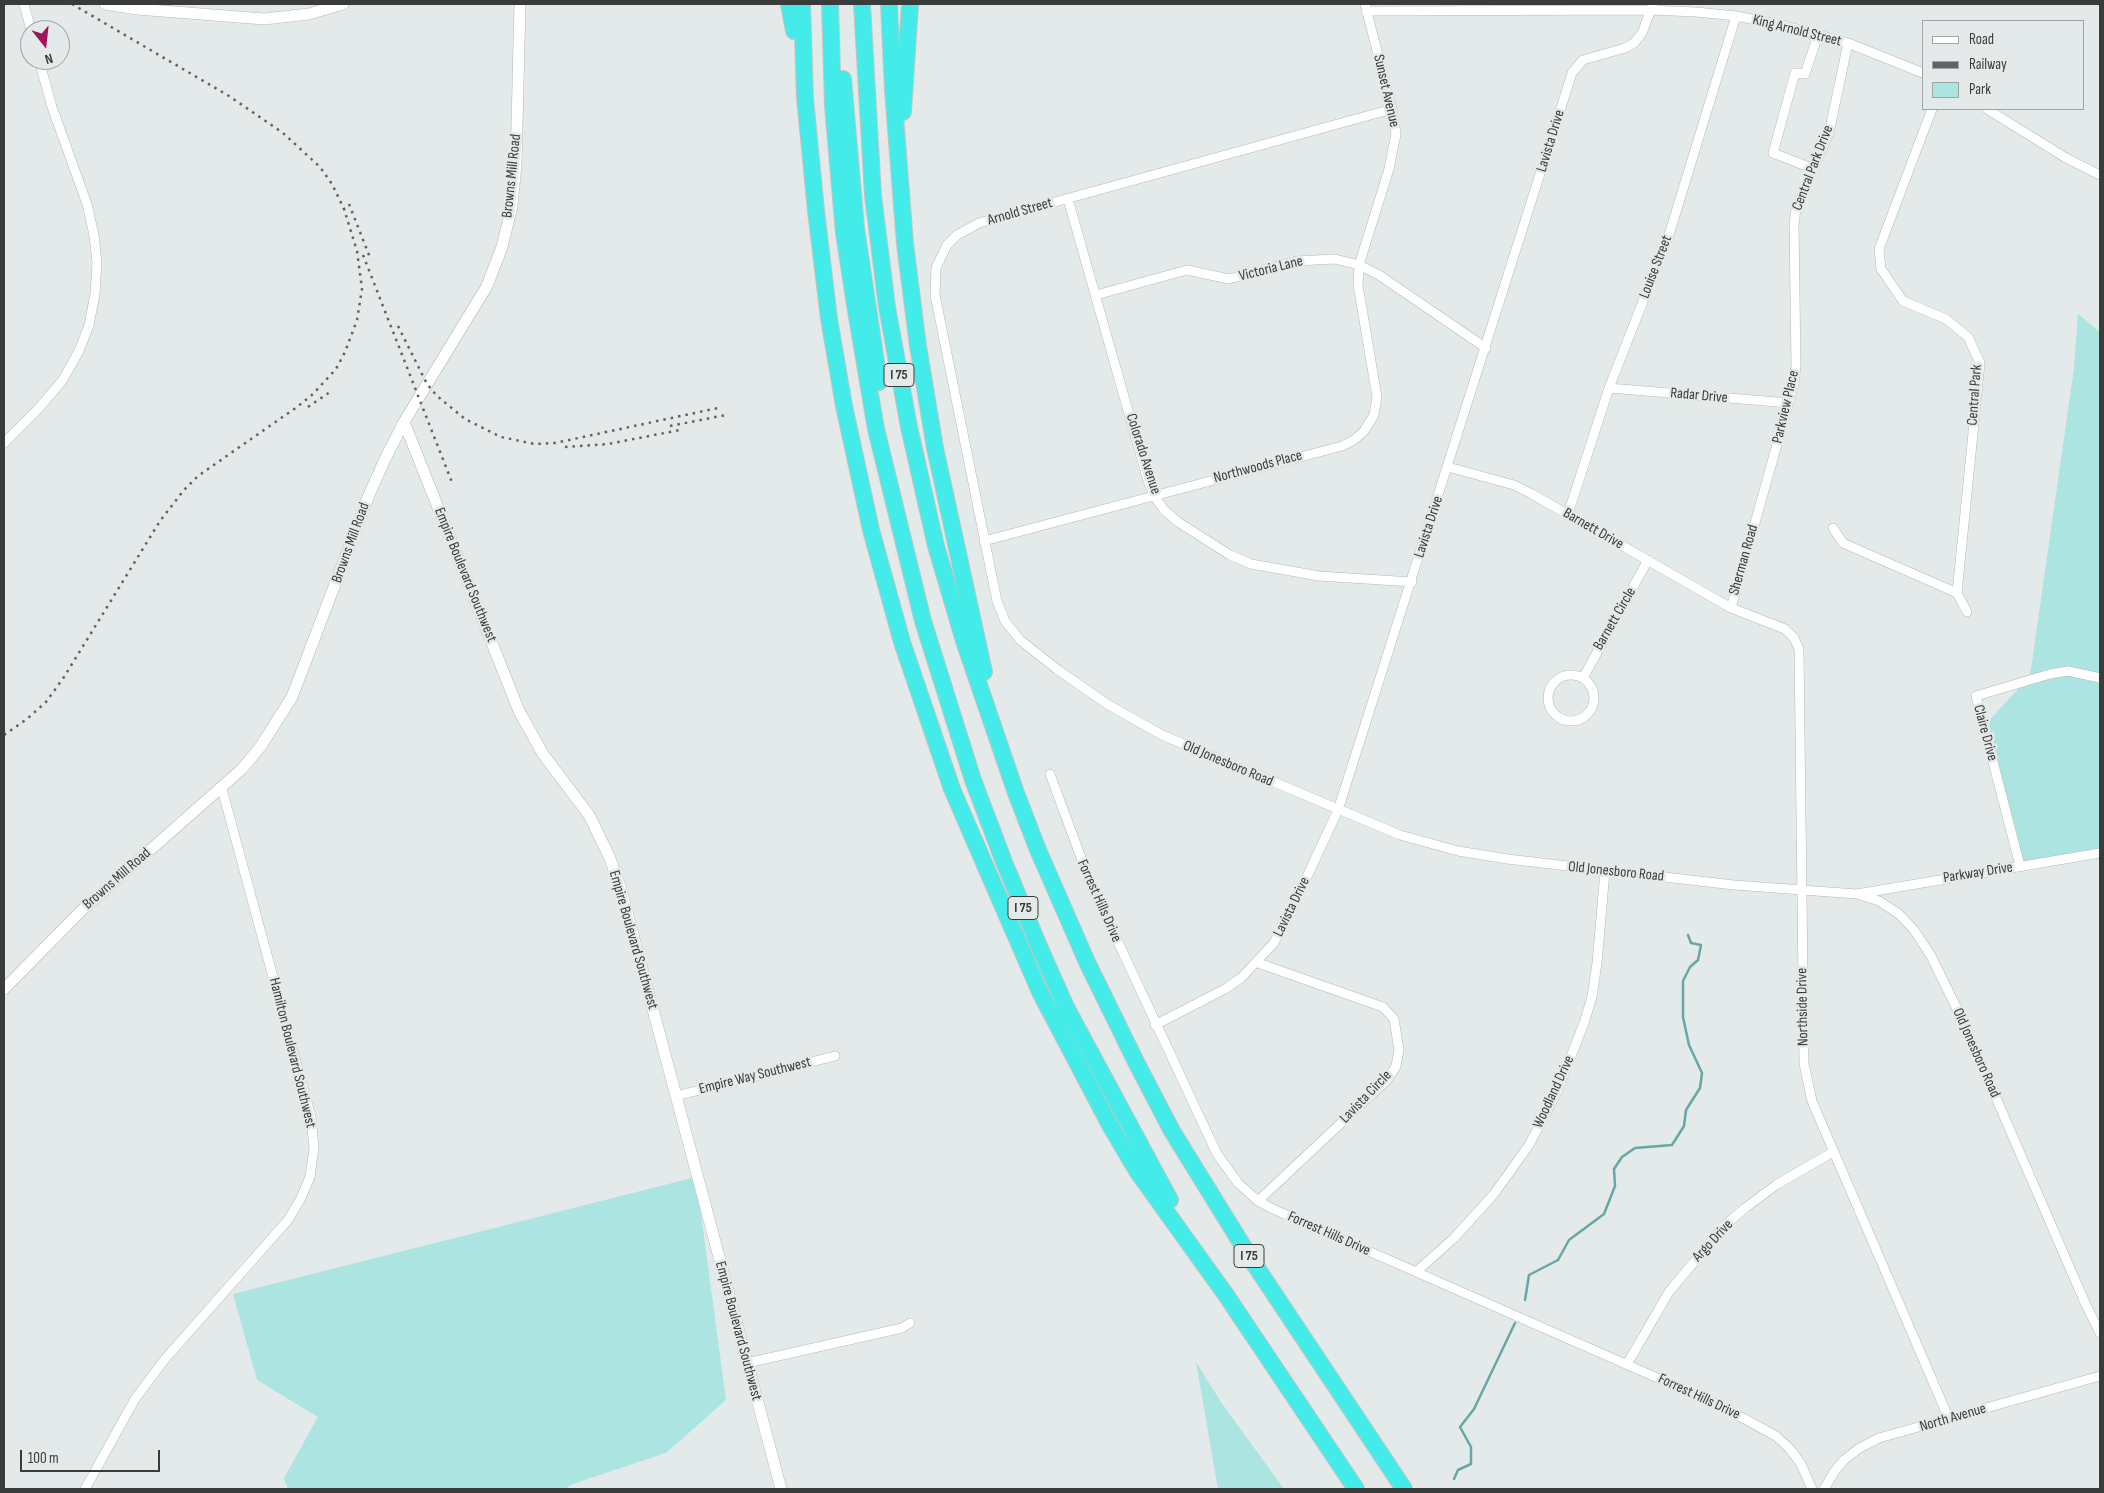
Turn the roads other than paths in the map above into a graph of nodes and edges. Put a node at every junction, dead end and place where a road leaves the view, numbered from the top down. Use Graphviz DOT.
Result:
graph roads {
  1 [pos="24,4"];
  2 [pos="105,4"];
  3 [pos="342,4"];
  4 [pos="520,4"];
  5 [pos="789,4"];
  6 [pos="802,4"];
  7 [pos="830,4"];
  8 [pos="841,4"];
  9 [pos="862,4"];
  10 [pos="890,4"];
  11 [pos="910,4"];
  12 [pos="1366,7"];
  13 [pos="1652,7"];
  14 [pos="1736,16"];
  15 [pos="28,20"];
  16 [pos="1818,35"];
  17 [pos="1848,43"];
  18 [pos="42,70"];
  19 [pos="1922,73"];
  20 [pos="805,98"];
  21 [pos="1392,110"];
  22 [pos="1931,110"];
  23 [pos="1989,110"];
  24 [pos="1814,169"];
  25 [pos="2100,176"];
  26 [pos="899,179"];
  27 [pos="1068,198"];
  28 [pos="1359,265"];
  29 [pos="1795,270"];
  30 [pos="1096,295"];
  31 [pos="1486,348"];
  32 [pos="1609,388"];
  33 [pos="1789,403"];
  34 [pos="404,422"];
  35 [pos="4,443"];
  36 [pos="1448,467"];
  37 [pos="890,493"];
  38 [pos="1154,495"];
  39 [pos="1758,513"];
  40 [pos="1568,514"];
  41 [pos="1834,528"];
  42 [pos="984,541"];
  43 [pos="1648,560"];
  44 [pos="1412,582"];
  45 [pos="1957,593"];
  46 [pos="1731,608"];
  47 [pos="1967,612"];
  48 [pos="1583,678"];
  49 [pos="2100,678"];
  50 [pos="998,735"];
  51 [pos="1050,774"];
  52 [pos="222,789"];
  53 [pos="1338,810"];
  54 [pos="2100,854"];
  55 [pos="2020,866"];
  56 [pos="1605,871"];
  57 [pos="1801,890"];
  58 [pos="1857,894"];
  59 [pos="1258,963"];
  60 [pos="4,989"];
  61 [pos="1156,1025"];
  62 [pos="835,1056"];
  63 [pos="676,1096"];
  64 [pos="1834,1152"];
  65 [pos="1258,1201"];
  66 [pos="1416,1272"];
  67 [pos="1226,1295"];
  68 [pos="910,1324"];
  69 [pos="2100,1333"];
  70 [pos="747,1363"];
  71 [pos="1627,1364"];
  72 [pos="2100,1376"];
  73 [pos="1949,1419"];
  74 [pos="85,1489"];
  75 [pos="781,1489"];
  76 [pos="1356,1489"];
  77 [pos="1404,1489"];
  78 [pos="1812,1489"];
  79 [pos="1824,1489"];
  1 -- 15 [label="street"];
  2 -- 3 [label="street"];
  4 -- 34 [label="street, Browns Mill Road"];
  5 -- 20 [label="highway"];
  6 -- 20 [label="highway"];
  7 -- 37 [label="highway, I 75"];
  8 -- 37 [label="highway"];
  9 -- 50 [label="highway, I 75"];
  10 -- 26 [label="highway"];
  11 -- 26 [label="highway"];
  12 -- 13 [label="street, King Arnold Street"];
  12 -- 21 [label="street, Sunset Avenue"];
  13 -- 14 [label="street, King Arnold Street"];
  13 -- 31 [label="street, Lavista Drive"];
  14 -- 16 [label="street, King Arnold Street"];
  14 -- 32 [label="street, Louise Street"];
  16 -- 17 [label="street, King Arnold Street"];
  16 -- 24 [label="street"];
  17 -- 19 [label="street, King Arnold Street"];
  17 -- 24 [label="street, Central Park Drive"];
  18 -- 35 [label="street"];
  20 -- 67 [label="highway"];
  21 -- 27 [label="street, Arnold Street"];
  21 -- 28 [label="street, Sunset Avenue"];
  22 -- 45 [label="street, Central Park"];
  23 -- 25 [label="street"];
  24 -- 29 [label="street, Central Park Drive"];
  26 -- 50 [label="highway"];
  27 -- 30 [label="street, Colorado Avenue"];
  27 -- 42 [label="street, Arnold Street"];
  28 -- 30 [label="street, Victoria Lane"];
  28 -- 31 [label="street, Victoria Lane"];
  28 -- 38 [label="street, Northwoods Place"];
  29 -- 33 [label="street, Parkview Place"];
  30 -- 38 [label="street, Colorado Avenue"];
  31 -- 36 [label="street, Lavista Drive"];
  32 -- 33 [label="street, Radar Drive"];
  32 -- 40 [label="street, Louise Street"];
  33 -- 39 [label="street, Parkview Place"];
  34 -- 52 [label="street, Browns Mill Road"];
  34 -- 63 [label="street, Empire Boulevard Southwest"];
  36 -- 40 [label="street, Barnett Drive"];
  36 -- 44 [label="street, Lavista Drive"];
  37 -- 67 [label="highway, I 75"];
  38 -- 42 [label="street, Northwoods Place"];
  38 -- 44 [label="street, Colorado Avenue"];
  39 -- 46 [label="street, Sherman Road"];
  40 -- 43 [label="street, Barnett Drive"];
  41 -- 45 [label="street"];
  42 -- 53 [label="street, Old Jonesboro Road"];
  43 -- 46 [label="street, Barnett Drive"];
  43 -- 48 [label="street, Barnett Circle"];
  44 -- 53 [label="street, Lavista Drive"];
  45 -- 47 [label="street"];
  46 -- 57 [label="street, Northside Drive"];
  48 -- 48 [label="street"];
  49 -- 55 [label="street, Claire Drive"];
  50 -- 77 [label="highway, I 75"];
  51 -- 61 [label="street, Forrest Hills Drive"];
  52 -- 60 [label="street, Browns Mill Road"];
  52 -- 74 [label="street, Hamilton Boulevard Southwest"];
  53 -- 56 [label="street, Old Jonesboro Road"];
  53 -- 59 [label="street, Lavista Drive"];
  54 -- 55 [label="street, Parkway Drive"];
  55 -- 58 [label="street, Parkway Drive"];
  56 -- 57 [label="street, Old Jonesboro Road"];
  56 -- 66 [label="street, Woodland Drive"];
  57 -- 58 [label="street, Old Jonesboro Road"];
  57 -- 64 [label="street, Northside Drive"];
  58 -- 69 [label="street, Old Jonesboro Road"];
  59 -- 61 [label="street, Lavista Drive"];
  59 -- 65 [label="street, Lavista Circle"];
  61 -- 65 [label="street, Forrest Hills Drive"];
  62 -- 63 [label="street, Empire Way Southwest"];
  63 -- 70 [label="street, Empire Boulevard Southwest"];
  64 -- 71 [label="street, Argo Drive"];
  64 -- 73 [label="street, Northside Drive"];
  65 -- 66 [label="street, Forrest Hills Drive"];
  66 -- 71 [label="street, Forrest Hills Drive"];
  67 -- 76 [label="highway, I 75"];
  68 -- 70 [label="street"];
  70 -- 75 [label="street, Empire Boulevard Southwest"];
  71 -- 78 [label="street, Forrest Hills Drive"];
  72 -- 73 [label="street, North Avenue"];
  73 -- 79 [label="street, North Avenue"];
}
